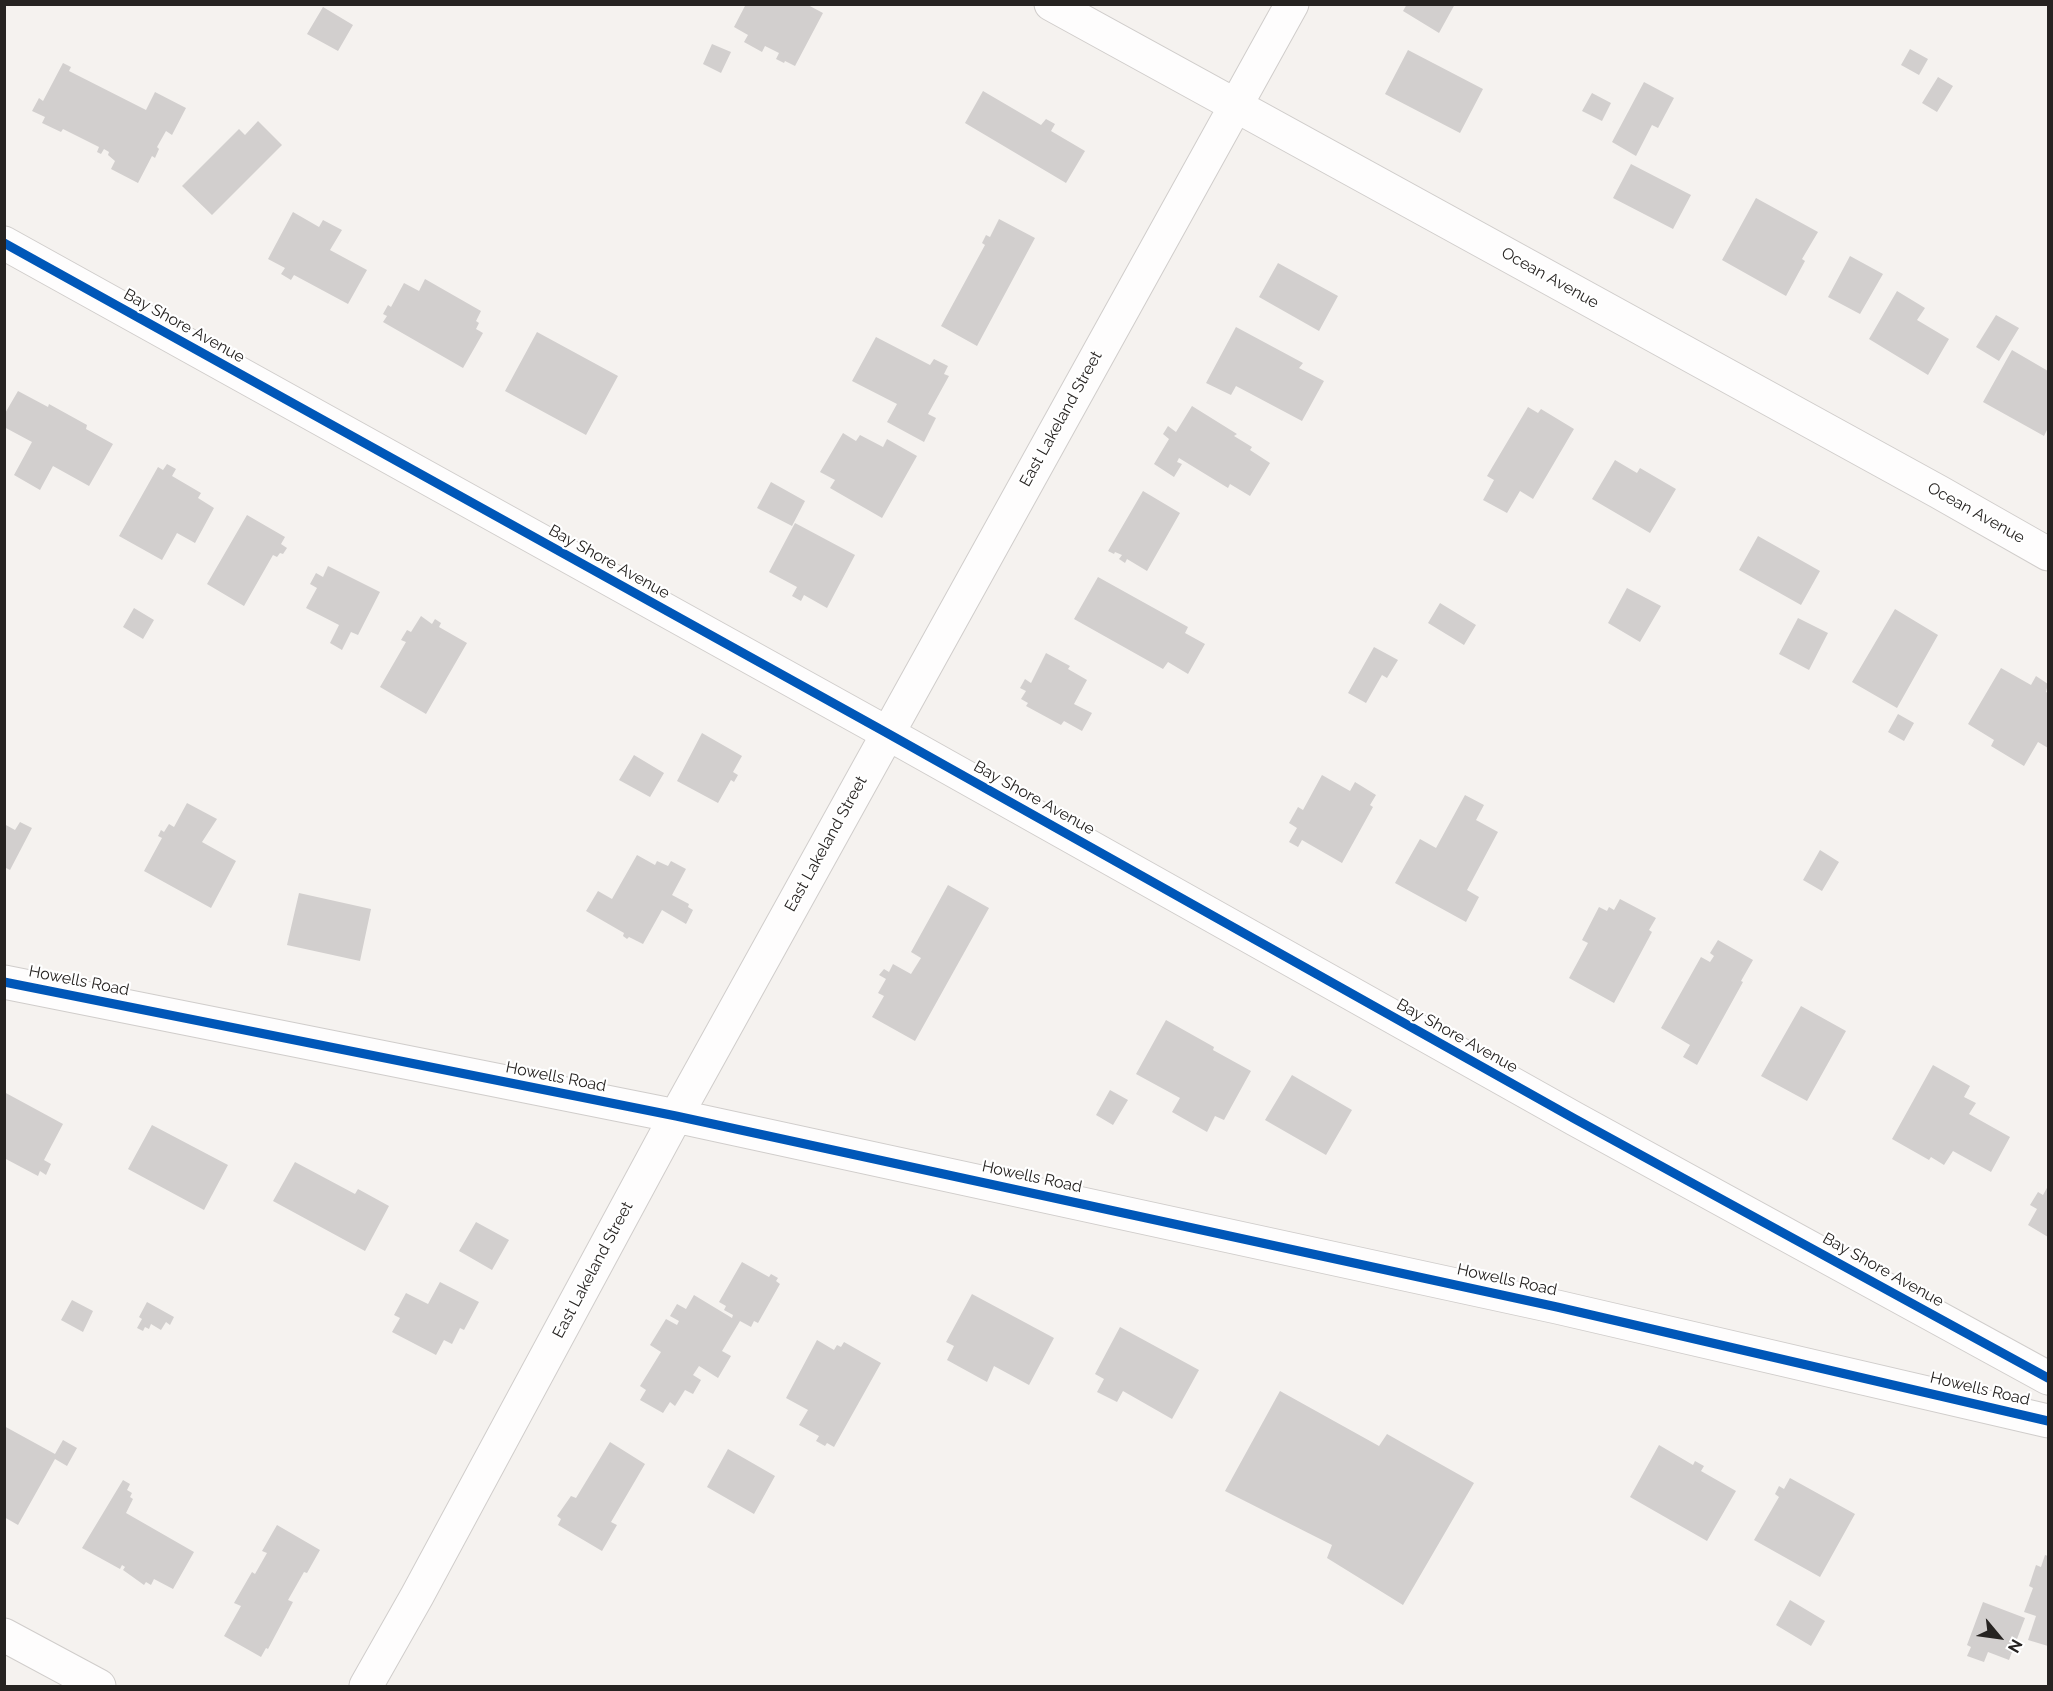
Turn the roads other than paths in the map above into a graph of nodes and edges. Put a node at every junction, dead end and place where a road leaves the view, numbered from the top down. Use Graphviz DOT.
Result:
graph roads {
  1 [pos="1051,4"];
  2 [pos="1292,4"];
  3 [pos="1234,105"];
  4 [pos="4,243"];
  5 [pos="2049,554"];
  6 [pos="887,733"];
  7 [pos="4,982"];
  8 [pos="676,1116"];
  9 [pos="2049,1378"];
  10 [pos="2049,1420"];
  11 [pos="4,1635"];
  12 [pos="99,1686"];
  13 [pos="366,1686"];
  1 -- 3 [label="street, Ocean Avenue"];
  2 -- 3 [label="street, East Lakeland Street"];
  3 -- 5 [label="street, Ocean Avenue"];
  3 -- 6 [label="street, East Lakeland Street"];
  4 -- 6 [label="street, Bay Shore Avenue"];
  6 -- 8 [label="street, East Lakeland Street"];
  6 -- 9 [label="street, Bay Shore Avenue"];
  7 -- 8 [label="street, Howells Road"];
  8 -- 10 [label="street, Howells Road"];
  8 -- 13 [label="street, East Lakeland Street"];
  11 -- 12 [label="street"];
}
